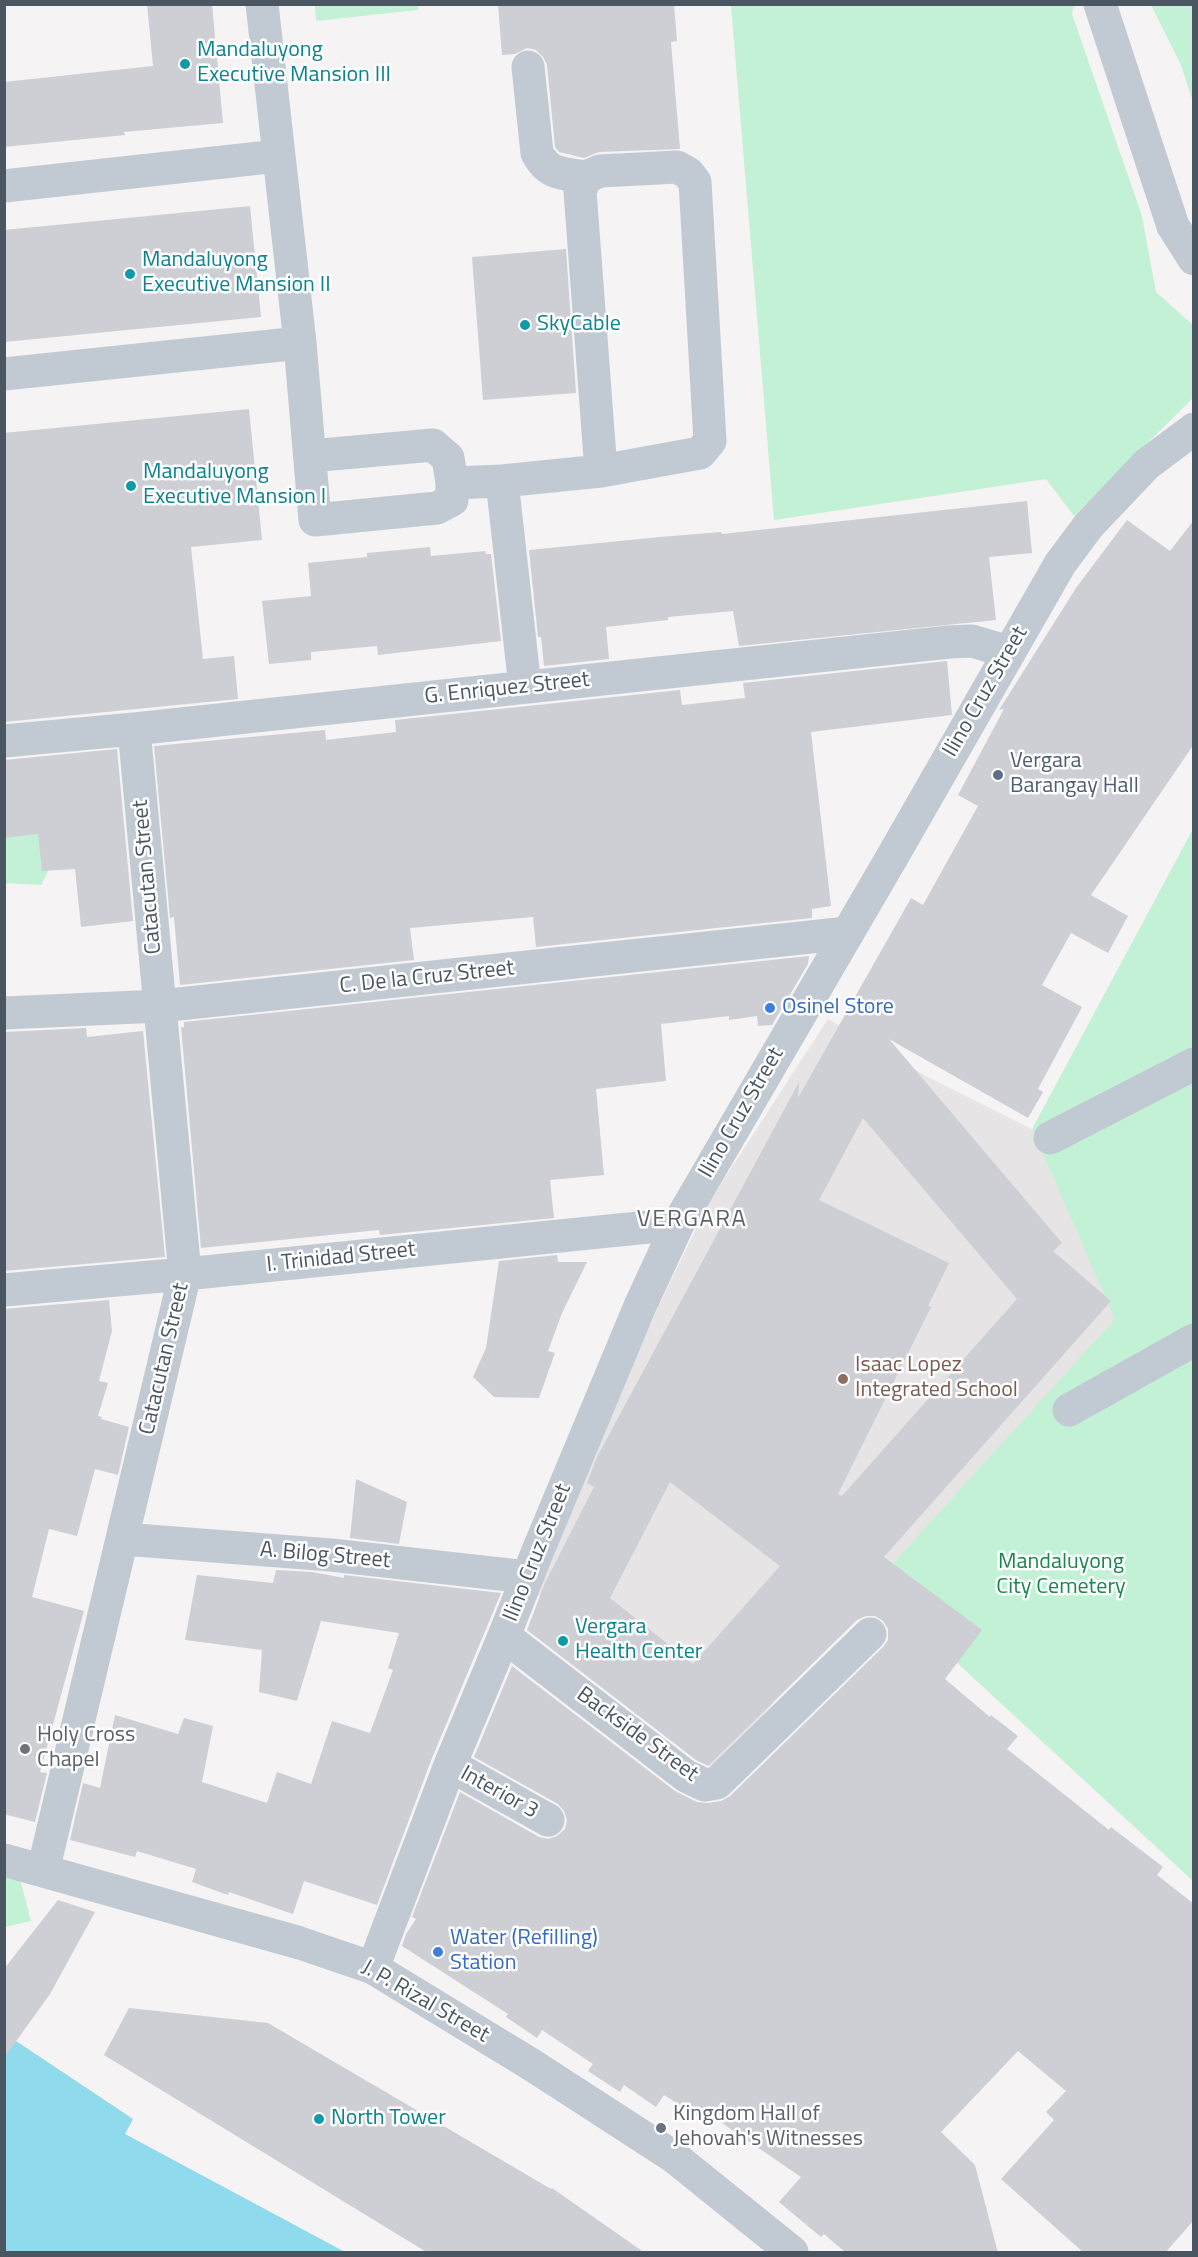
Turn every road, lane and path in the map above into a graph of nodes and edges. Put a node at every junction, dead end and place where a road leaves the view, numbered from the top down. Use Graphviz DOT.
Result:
graph roads {
  1 [pos="262,4"];
  2 [pos="1100,4"];
  3 [pos="528,67"];
  4 [pos="278,156"];
  5 [pos="586,177"];
  6 [pos="4,186"];
  7 [pos="1194,259"];
  8 [pos="300,343"];
  9 [pos="4,374"];
  10 [pos="1194,429"];
  11 [pos="310,456"];
  12 [pos="601,471"];
  13 [pos="502,481"];
  14 [pos="452,483"];
  15 [pos="1009,652"];
  16 [pos="525,687"];
  17 [pos="134,729"];
  18 [pos="4,741"];
  19 [pos="848,933"];
  20 [pos="160,1006"];
  21 [pos="4,1012"];
  22 [pos="1194,1064"];
  23 [pos="1050,1138"];
  24 [pos="678,1224"];
  25 [pos="185,1274"];
  26 [pos="4,1290"];
  27 [pos="1194,1340"];
  28 [pos="1068,1410"];
  29 [pos="123,1539"];
  30 [pos="527,1577"];
  31 [pos="870,1634"];
  32 [pos="504,1636"];
  33 [pos="450,1765"];
  34 [pos="548,1820"];
  35 [pos="4,1860"];
  36 [pos="44,1871"];
  37 [pos="373,1968"];
  38 [pos="792,2253"];
  1 -- 4 [label="street"];
  2 -- 7 [label="street"];
  3 -- 5 [label="street"];
  4 -- 6 [label="street"];
  4 -- 8 [label="street"];
  5 -- 12 [label="street"];
  5 -- 12 [label="street"];
  8 -- 9 [label="street"];
  8 -- 11 [label="street"];
  10 -- 15 [label="street, Ilino Cruz Street"];
  11 -- 14 [label="street"];
  11 -- 14 [label="street"];
  12 -- 13 [label="street"];
  13 -- 14 [label="street"];
  13 -- 16 [label="street"];
  15 -- 16 [label="street, G. Enriquez Street"];
  15 -- 19 [label="street, Ilino Cruz Street"];
  16 -- 17 [label="street, G. Enriquez Street"];
  17 -- 18 [label="street, G. Enriquez Street"];
  17 -- 20 [label="street, Catacutan Street"];
  19 -- 20 [label="street, C. De la Cruz Street"];
  19 -- 24 [label="street, Ilino Cruz Street"];
  20 -- 21 [label="street, C. De la Cruz Street"];
  20 -- 25 [label="street, Catacutan Street"];
  22 -- 23 [label="street"];
  24 -- 25 [label="street, I. Trinidad Street"];
  24 -- 30 [label="street, Ilino Cruz Street"];
  25 -- 26 [label="street, I. Trinidad Street"];
  25 -- 29 [label="street, Catacutan Street"];
  27 -- 28 [label="street"];
  29 -- 30 [label="street, A. Bilog Street"];
  29 -- 36 [label="street, Catacutan Street"];
  30 -- 32 [label="street, Ilino Cruz Street"];
  31 -- 32 [label="street, Backside Street"];
  32 -- 33 [label="street, Ilino Cruz Street"];
  33 -- 34 [label="street, Interior 3"];
  33 -- 37 [label="street, Ilino Cruz Street"];
  35 -- 36 [label="street, J. P. Rizal Street"];
  36 -- 37 [label="street, J. P. Rizal Street"];
  37 -- 38 [label="street, J. P. Rizal Street"];
}
